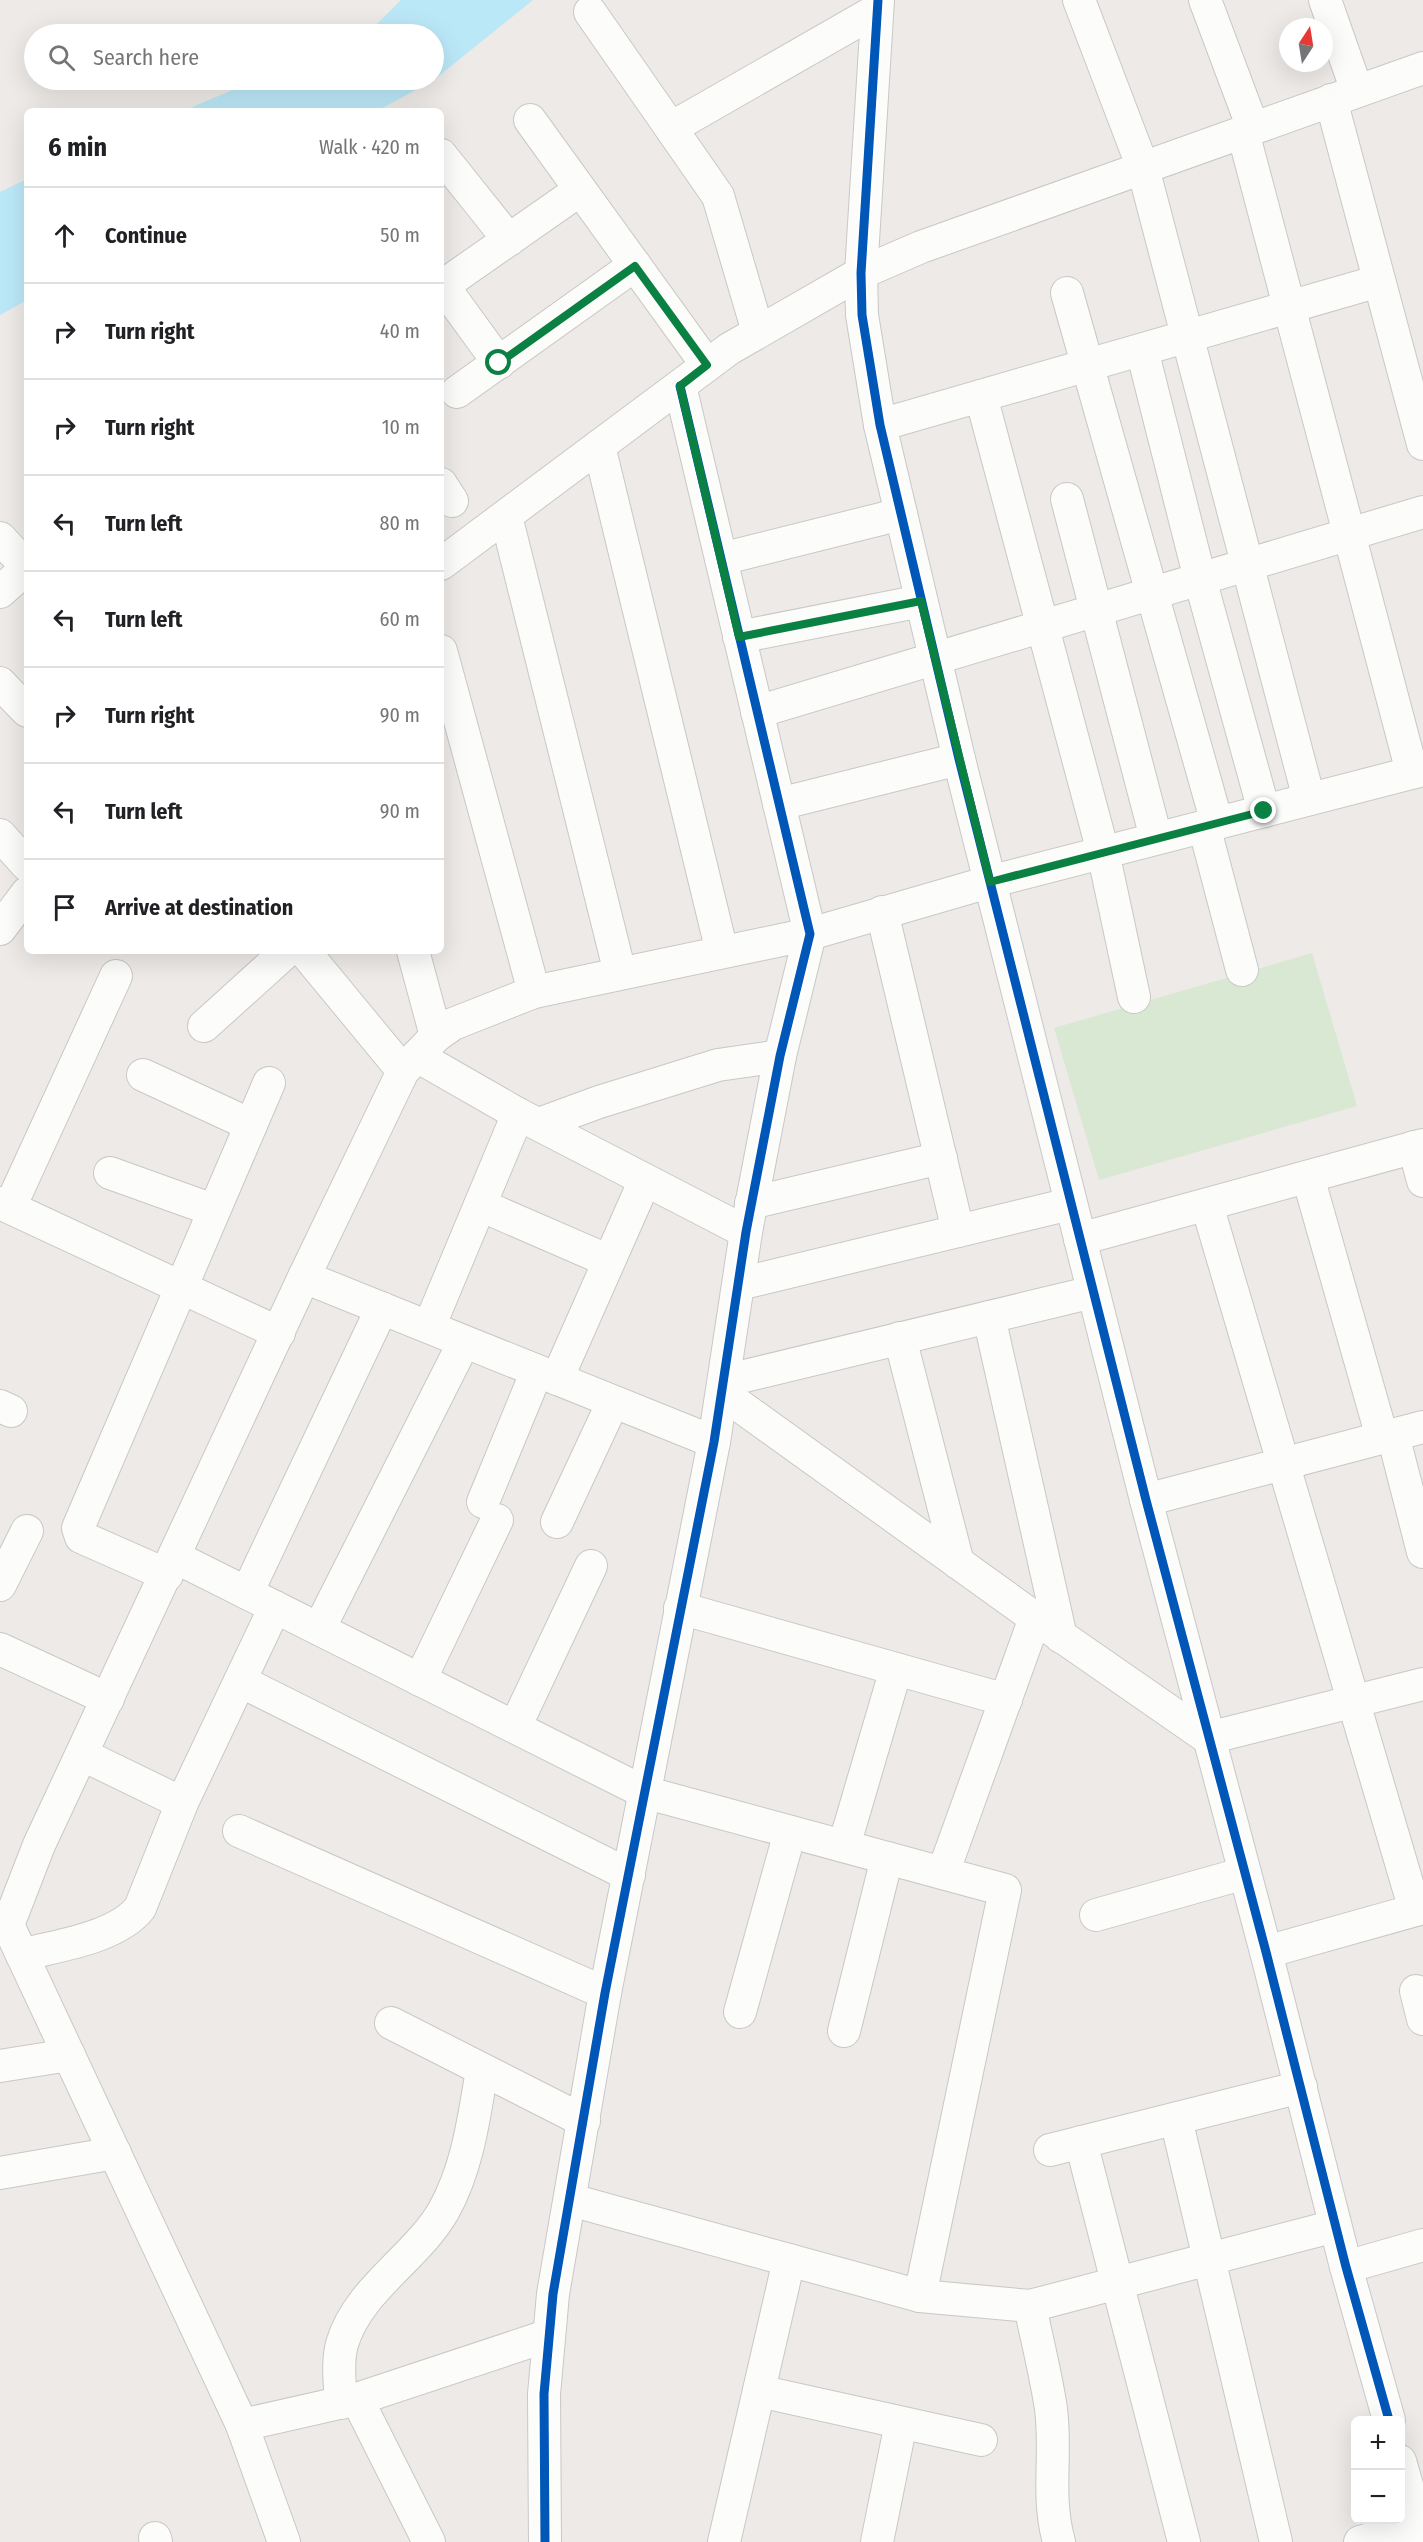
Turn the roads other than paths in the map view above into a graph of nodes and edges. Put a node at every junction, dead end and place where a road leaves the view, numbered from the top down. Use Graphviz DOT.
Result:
graph roads {
  1 [pos="1079,0"];
  2 [pos="1204,0"];
  3 [pos="1326,0"];
  4 [pos="877,5"];
  5 [pos="590,12"];
  6 [pos="1423,68"];
  7 [pos="1344,96"];
  8 [pos="530,120"];
  9 [pos="671,128"];
  10 [pos="1248,130"];
  11 [pos="444,159"];
  12 [pos="1143,168"];
  13 [pos="580,189"];
  14 [pos="508,240"];
  15 [pos="635,266"];
  16 [pos="861,273"];
  17 [pos="1379,281"];
  18 [pos="444,285"];
  19 [pos="444,289"];
  20 [pos="1067,293"];
  21 [pos="1290,307"];
  22 [pos="758,332"];
  23 [pos="1187,336"];
  24 [pos="1142,350"];
  25 [pos="499,363"];
  26 [pos="707,365"];
  27 [pos="1087,365"];
  28 [pos="680,386"];
  29 [pos="457,392"];
  30 [pos="981,396"];
  31 [pos="880,425"];
  32 [pos="1423,444"];
  33 [pos="599,446"];
  34 [pos="1066,500"];
  35 [pos="1423,512"];
  36 [pos="901,514"];
  37 [pos="506,516"];
  38 [pos="1349,534"];
  39 [pos="0,538"];
  40 [pos="721,559"];
  41 [pos="444,562"];
  42 [pos="24,565"];
  43 [pos="1248,565"];
  44 [pos="24,571"];
  45 [pos="1200,579"];
  46 [pos="0,592"];
  47 [pos="1152,594"];
  48 [pos="921,601"];
  49 [pos="1096,611"];
  50 [pos="1043,626"];
  51 [pos="739,637"];
  52 [pos="935,659"];
  53 [pos="444,662"];
  54 [pos="0,684"];
  55 [pos="24,708"];
  56 [pos="757,712"];
  57 [pos="959,759"];
  58 [pos="1418,771"];
  59 [pos="1310,799"];
  60 [pos="779,804"];
  61 [pos="1264,811"];
  62 [pos="1211,824"];
  63 [pos="0,835"];
  64 [pos="1156,838"];
  65 [pos="1103,852"];
  66 [pos="24,861"];
  67 [pos="990,882"];
  68 [pos="24,897"];
  69 [pos="882,912"];
  70 [pos="0,929"];
  71 [pos="810,934"];
  72 [pos="722,952"];
  73 [pos="284,954"];
  74 [pos="307,954"];
  75 [pos="413,954"];
  76 [pos="1242,970"];
  77 [pos="620,973"];
  78 [pos="116,976"];
  79 [pos="534,992"];
  80 [pos="1134,997"];
  81 [pos="204,1026"];
  82 [pos="419,1054"];
  83 [pos="780,1056"];
  84 [pos="143,1075"];
  85 [pos="269,1083"];
  86 [pos="528,1119"];
  87 [pos="250,1125"];
  88 [pos="1419,1146"];
  89 [pos="941,1158"];
  90 [pos="110,1173"];
  91 [pos="1308,1177"];
  92 [pos="645,1180"];
  93 [pos="1423,1181"];
  94 [pos="480,1204"];
  95 [pos="1070,1204"];
  96 [pos="1207,1204"];
  97 [pos="5,1205"];
  98 [pos="213,1210"];
  99 [pos="749,1217"];
  100 [pos="958,1231"];
  101 [pos="1080,1239"];
  102 [pos="609,1261"];
  103 [pos="304,1276"];
  104 [pos="739,1284"];
  105 [pos="180,1286"];
  106 [pos="1093,1292"];
  107 [pos="382,1308"];
  108 [pos="989,1317"];
  109 [pos="429,1327"];
  110 [pos="279,1333"];
  111 [pos="900,1338"];
  112 [pos="464,1342"];
  113 [pos="547,1375"];
  114 [pos="723,1387"];
  115 [pos="613,1402"];
  116 [pos="1423,1427"];
  117 [pos="1388,1436"];
  118 [pos="714,1442"];
  119 [pos="1284,1464"];
  120 [pos="1146,1500"];
  121 [pos="557,1522"];
  122 [pos="27,1531"];
  123 [pos="1423,1552"];
  124 [pos="958,1563"];
  125 [pos="171,1566"];
  126 [pos="591,1566"];
  127 [pos="0,1585"];
  128 [pos="247,1593"];
  129 [pos="275,1607"];
  130 [pos="680,1608"];
  131 [pos="1035,1618"];
  132 [pos="319,1629"];
  133 [pos="1061,1637"];
  134 [pos="0,1649"];
  135 [pos="896,1669"];
  136 [pos="420,1680"];
  137 [pos="240,1681"];
  138 [pos="1423,1684"];
  139 [pos="108,1700"];
  140 [pos="1006,1700"];
  141 [pos="1354,1701"];
  142 [pos="515,1727"];
  143 [pos="1208,1738"];
  144 [pos="83,1755"];
  145 [pos="645,1792"];
  146 [pos="182,1803"];
  147 [pos="239,1831"];
  148 [pos="790,1832"];
  149 [pos="844,1846"];
  150 [pos="887,1858"];
  151 [pos="943,1873"];
  152 [pos="1245,1874"];
  153 [pos="629,1875"];
  154 [pos="1419,1909"];
  155 [pos="1096,1915"];
  156 [pos="4,1928"];
  157 [pos="1266,1952"];
  158 [pos="22,1955"];
  159 [pos="605,1993"];
  160 [pos="740,2012"];
  161 [pos="391,2024"];
  162 [pos="844,2031"];
  163 [pos="69,2055"];
  164 [pos="0,2066"];
  165 [pos="482,2070"];
  166 [pos="1300,2087"];
  167 [pos="1176,2119"];
  168 [pos="584,2121"];
  169 [pos="1081,2142"];
  170 [pos="1050,2150"];
  171 [pos="115,2153"];
  172 [pos="0,2173"];
  173 [pos="571,2200"];
  174 [pos="1335,2226"];
  175 [pos="1423,2245"];
  176 [pos="789,2260"];
  177 [pos="1209,2260"];
  178 [pos="1346,2267"];
  179 [pos="1117,2281"];
  180 [pos="920,2296"];
  181 [pos="1030,2306"];
  182 [pos="547,2336"];
  183 [pos="759,2391"];
  184 [pos="349,2401"];
  185 [pos="1388,2416"];
  186 [pos="901,2424"];
  187 [pos="242,2425"];
  188 [pos="981,2440"];
  189 [pos="1404,2470"];
  190 [pos="1422,2530"];
  191 [pos="281,2539"];
  192 [pos="429,2542"];
  193 [pos="545,2542"];
  194 [pos="724,2542"];
  195 [pos="877,2542"];
  196 [pos="1059,2542"];
  197 [pos="1184,2542"];
  198 [pos="1276,2542"];
  199 [pos="1360,2542"];
  1 -- 12 [label="street"];
  2 -- 10 [label="street"];
  3 -- 7 [label="street"];
  4 -- 9 [label="street"];
  4 -- 16 [label="street"];
  5 -- 9 [label="street"];
  6 -- 7 [label="street"];
  7 -- 10 [label="street"];
  7 -- 17 [label="street"];
  8 -- 13 [label="street"];
  9 -- 22 [label="street"];
  10 -- 12 [label="street"];
  10 -- 21 [label="street"];
  11 -- 14 [label="street"];
  12 -- 16 [label="street"];
  12 -- 23 [label="street"];
  13 -- 14 [label="street"];
  13 -- 15 [label="street"];
  14 -- 18 [label="street"];
  15 -- 25 [label="street"];
  15 -- 26 [label="street"];
  16 -- 22 [label="street"];
  16 -- 31 [label="street"];
  17 -- 21 [label="street"];
  17 -- 32 [label="street"];
  19 -- 25 [label="street"];
  20 -- 27 [label="street"];
  21 -- 23 [label="street"];
  21 -- 38 [label="street"];
  22 -- 26 [label="street"];
  23 -- 24 [label="street"];
  23 -- 43 [label="street"];
  24 -- 27 [label="street"];
  24 -- 45 [label="street"];
  25 -- 29 [label="street"];
  26 -- 28 [label="street"];
  27 -- 30 [label="street"];
  27 -- 47 [label="street"];
  28 -- 33 [label="street"];
  28 -- 40 [label="street"];
  30 -- 31 [label="street"];
  30 -- 50 [label="street"];
  31 -- 36 [label="street"];
  33 -- 37 [label="street"];
  33 -- 72 [label="street"];
  34 -- 49 [label="street"];
  35 -- 38 [label="street"];
  36 -- 40 [label="street"];
  36 -- 48 [label="street"];
  37 -- 41 [label="street"];
  37 -- 77 [label="street"];
  38 -- 43 [label="street"];
  38 -- 58 [label="street"];
  39 -- 42 [label="street"];
  40 -- 51 [label="street"];
  43 -- 45 [label="street"];
  43 -- 59 [label="street"];
  44 -- 46 [label="street"];
  45 -- 47 [label="street"];
  45 -- 61 [label="street"];
  47 -- 49 [label="street"];
  47 -- 62 [label="street"];
  48 -- 51 [label="street"];
  48 -- 52 [label="street"];
  49 -- 50 [label="street"];
  49 -- 64 [label="street"];
  50 -- 52 [label="street"];
  50 -- 65 [label="street"];
  51 -- 56 [label="street"];
  52 -- 56 [label="street"];
  52 -- 57 [label="street"];
  53 -- 79 [label="street"];
  54 -- 55 [label="street"];
  56 -- 60 [label="street"];
  57 -- 60 [label="street"];
  57 -- 67 [label="street"];
  58 -- 59 [label="street"];
  59 -- 61 [label="street"];
  60 -- 71 [label="street"];
  61 -- 62 [label="street"];
  62 -- 64 [label="street"];
  62 -- 76 [label="street"];
  63 -- 66 [label="street"];
  64 -- 65 [label="street"];
  65 -- 67 [label="street"];
  65 -- 80 [label="street"];
  67 -- 69 [label="street"];
  67 -- 95 [label="street"];
  68 -- 70 [label="street"];
  69 -- 71 [label="street"];
  69 -- 89 [label="street"];
  71 -- 72 [label="street"];
  71 -- 83 [label="street"];
  72 -- 77 [label="street"];
  73 -- 81 [label="street"];
  74 -- 82 [label="street"];
  75 -- 82 [label="street"];
  77 -- 79 [label="street"];
  78 -- 97 [label="street"];
  79 -- 82 [label="street"];
  82 -- 86 [label="street"];
  82 -- 103 [label="street"];
  83 -- 86 [label="street"];
  83 -- 99 [label="street"];
  84 -- 87 [label="street"];
  85 -- 87 [label="street"];
  86 -- 92 [label="street"];
  86 -- 94 [label="street"];
  87 -- 98 [label="street"];
  88 -- 91 [label="street"];
  88 -- 93 [label="street"];
  89 -- 99 [label="street"];
  89 -- 100 [label="street"];
  90 -- 98 [label="street"];
  91 -- 96 [label="street"];
  91 -- 117 [label="street"];
  92 -- 99 [label="street"];
  92 -- 102 [label="street"];
  94 -- 102 [label="street"];
  94 -- 109 [label="street"];
  95 -- 100 [label="street"];
  95 -- 101 [label="street"];
  96 -- 101 [label="street"];
  96 -- 119 [label="street"];
  97 -- 105 [label="street"];
  98 -- 105 [label="street"];
  99 -- 104 [label="street"];
  100 -- 104 [label="street"];
  101 -- 106 [label="street"];
  102 -- 113 [label="street"];
  103 -- 107 [label="street"];
  103 -- 110 [label="street"];
  104 -- 114 [label="street"];
  105 -- 110 [label="street"];
  105 -- 125 [label="street"];
  106 -- 108 [label="street"];
  106 -- 120 [label="street"];
  107 -- 109 [label="street"];
  107 -- 128 [label="street"];
  108 -- 111 [label="street"];
  108 -- 133 [label="street"];
  109 -- 112 [label="street"];
  110 -- 125 [label="street"];
  111 -- 114 [label="street"];
  111 -- 124 [label="street"];
  112 -- 113 [label="street"];
  112 -- 132 [label="street"];
  113 -- 115 [label="street"];
  113 -- 136 [label="street"];
  114 -- 118 [label="street"];
  114 -- 124 [label="street"];
  115 -- 118 [label="street"];
  115 -- 121 [label="street"];
  116 -- 117 [label="street"];
  117 -- 119 [label="street"];
  117 -- 123 [label="street"];
  118 -- 130 [label="street"];
  119 -- 120 [label="street"];
  119 -- 141 [label="street"];
  120 -- 143 [label="street"];
  122 -- 127 [label="street"];
  124 -- 131 [label="street"];
  125 -- 128 [label="street"];
  125 -- 139 [label="street"];
  126 -- 142 [label="street"];
  128 -- 129 [label="street"];
  129 -- 132 [label="street"];
  129 -- 137 [label="street"];
  130 -- 135 [label="street"];
  130 -- 145 [label="street"];
  131 -- 133 [label="street"];
  131 -- 140 [label="street"];
  132 -- 136 [label="street"];
  133 -- 143 [label="street"];
  134 -- 139 [label="street"];
  135 -- 140 [label="street"];
  135 -- 149 [label="street"];
  136 -- 142 [label="street"];
  137 -- 146 [label="street"];
  137 -- 153 [label="street"];
  138 -- 141 [label="street"];
  139 -- 144 [label="street"];
  140 -- 151 [label="street"];
  141 -- 143 [label="street"];
  141 -- 154 [label="street"];
  142 -- 145 [label="street"];
  143 -- 152 [label="street"];
  144 -- 146 [label="street"];
  144 -- 156 [label="street"];
  145 -- 148 [label="street"];
  145 -- 153 [label="street"];
  146 -- 158 [label="street"];
  147 -- 159 [label="street"];
  148 -- 149 [label="street"];
  148 -- 160 [label="street"];
  149 -- 150 [label="street"];
  150 -- 151 [label="street"];
  150 -- 162 [label="street"];
  151 -- 180 [label="street"];
  152 -- 155 [label="street"];
  152 -- 157 [label="street"];
  153 -- 159 [label="street"];
  154 -- 157 [label="street"];
  156 -- 158 [label="street"];
  157 -- 166 [label="street"];
  158 -- 163 [label="street"];
  159 -- 168 [label="street"];
  161 -- 165 [label="street"];
  163 -- 164 [label="street"];
  163 -- 171 [label="street"];
  165 -- 168 [label="street"];
  165 -- 184 [label="street"];
  166 -- 167 [label="street"];
  166 -- 174 [label="street"];
  167 -- 169 [label="street"];
  167 -- 177 [label="street"];
  168 -- 173 [label="street"];
  169 -- 170 [label="street"];
  169 -- 179 [label="street"];
  171 -- 172 [label="street"];
  171 -- 187 [label="street"];
  173 -- 176 [label="street"];
  173 -- 182 [label="street"];
  174 -- 177 [label="street"];
  174 -- 178 [label="street"];
  175 -- 178 [label="street"];
  176 -- 180 [label="street"];
  176 -- 183 [label="street"];
  177 -- 179 [label="street"];
  177 -- 198 [label="street"];
  178 -- 185 [label="street"];
  179 -- 181 [label="street"];
  179 -- 197 [label="street"];
  180 -- 181 [label="street"];
  181 -- 196 [label="street"];
  182 -- 184 [label="street"];
  182 -- 193 [label="street"];
  183 -- 186 [label="street"];
  183 -- 194 [label="street"];
  184 -- 187 [label="street"];
  184 -- 192 [label="street"];
  186 -- 188 [label="street"];
  186 -- 195 [label="street"];
  187 -- 191 [label="street"];
  189 -- 190 [label="street"];
  190 -- 199 [label="street"];
}
